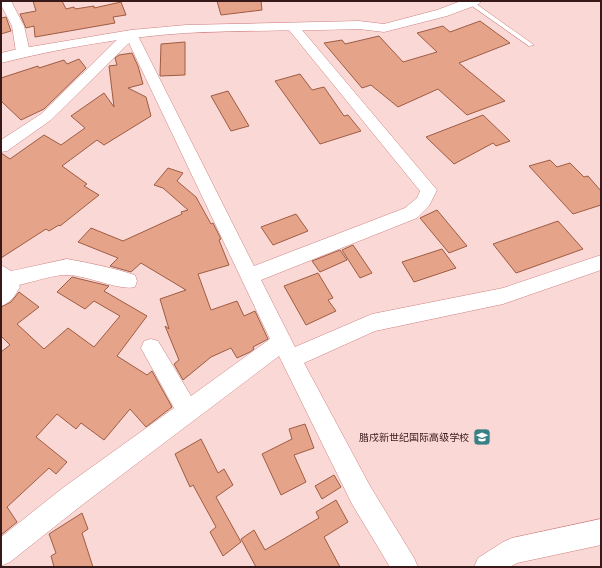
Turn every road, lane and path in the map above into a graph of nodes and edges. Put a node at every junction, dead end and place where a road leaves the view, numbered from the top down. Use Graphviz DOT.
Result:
graph roads {
  1 [pos="5,1"];
  2 [pos="446,1"];
  3 [pos="471,2"];
  4 [pos="359,25"];
  5 [pos="293,27"];
  6 [pos="131,34"];
  7 [pos="531,45"];
  8 [pos="23,52"];
  9 [pos="1,58"];
  10 [pos="1,146"];
  11 [pos="601,262"];
  12 [pos="4,276"];
  13 [pos="250,276"];
  14 [pos="128,281"];
  15 [pos="1,298"];
  16 [pos="151,348"];
  17 [pos="287,350"];
  18 [pos="188,411"];
  19 [pos="601,532"];
  20 [pos="1,553"];
  21 [pos="405,567"];
  22 [pos="487,567"];
  1 -- 8 [label="street"];
  2 -- 4 [label="main road"];
  3 -- 4 [label="main road"];
  3 -- 7 [label="lane"];
  4 -- 5 [label="main road"];
  5 -- 6 [label="main road"];
  5 -- 13 [label="street"];
  6 -- 8 [label="main road"];
  6 -- 10 [label="street"];
  6 -- 13 [label="street"];
  8 -- 9 [label="main road"];
  11 -- 17 [label="street"];
  12 -- 14 [label="street"];
  12 -- 15 [label="street"];
  13 -- 17 [label="street"];
  16 -- 18 [label="street"];
  17 -- 18 [label="street"];
  17 -- 21 [label="street"];
  18 -- 20 [label="street"];
  19 -- 22 [label="street"];
}
